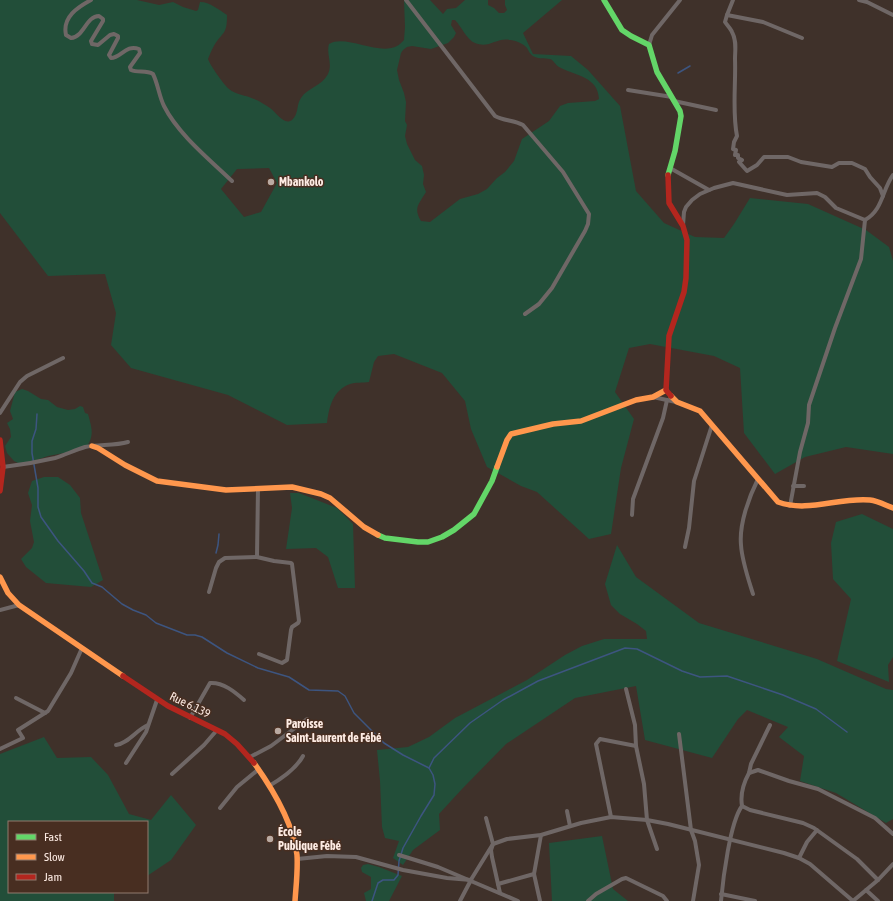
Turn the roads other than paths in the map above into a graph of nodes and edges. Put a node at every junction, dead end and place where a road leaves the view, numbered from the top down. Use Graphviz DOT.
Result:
graph roads {
  1 [pos="91,0"];
  2 [pos="406,0"];
  3 [pos="604,0"];
  4 [pos="680,0"];
  5 [pos="733,0"];
  6 [pos="859,0"];
  7 [pos="727,15"];
  8 [pos="893,15"];
  9 [pos="802,38"];
  10 [pos="649,45"];
  11 [pos="628,90"];
  12 [pos="673,99"];
  13 [pos="716,110"];
  14 [pos="670,168"];
  15 [pos="893,175"];
  16 [pos="232,181"];
  17 [pos="709,190"];
  18 [pos="883,196"];
  19 [pos="865,220"];
  20 [pos="683,226"];
  21 [pos="525,314"];
  22 [pos="63,358"];
  23 [pos="666,390"];
  24 [pos="653,397"];
  25 [pos="667,400"];
  26 [pos="677,402"];
  27 [pos="0,413"];
  28 [pos="712,425"];
  29 [pos="0,440"];
  30 [pos="128,442"];
  31 [pos="92,446"];
  32 [pos="3,467"];
  33 [pos="758,479"];
  34 [pos="794,486"];
  35 [pos="804,486"];
  36 [pos="258,488"];
  37 [pos="0,491"];
  38 [pos="790,506"];
  39 [pos="893,508"];
  40 [pos="632,514"];
  41 [pos="685,547"];
  42 [pos="257,557"];
  43 [pos="0,578"];
  44 [pos="209,592"];
  45 [pos="753,594"];
  46 [pos="19,605"];
  47 [pos="0,610"];
  48 [pos="82,648"];
  49 [pos="259,654"];
  50 [pos="626,689"];
  51 [pos="16,698"];
  52 [pos="157,700"];
  53 [pos="244,700"];
  54 [pos="45,714"];
  55 [pos="190,718"];
  56 [pos="307,719"];
  57 [pos="149,725"];
  58 [pos="770,725"];
  59 [pos="217,730"];
  60 [pos="679,734"];
  61 [pos="116,745"];
  62 [pos="636,746"];
  63 [pos="0,749"];
  64 [pos="303,756"];
  65 [pos="250,757"];
  66 [pos="126,763"];
  67 [pos="259,769"];
  68 [pos="748,773"];
  69 [pos="172,774"];
  70 [pos="269,786"];
  71 [pos="742,806"];
  72 [pos="220,808"];
  73 [pos="567,810"];
  74 [pos="611,817"];
  75 [pos="486,818"];
  76 [pos="647,820"];
  77 [pos="570,826"];
  78 [pos="691,830"];
  79 [pos="817,830"];
  80 [pos="893,834"];
  81 [pos="541,835"];
  82 [pos="731,840"];
  83 [pos="493,844"];
  84 [pos="657,849"];
  85 [pos="399,855"];
  86 [pos="799,858"];
  87 [pos="297,859"];
  88 [pos="893,864"];
  89 [pos="888,870"];
  90 [pos="893,872"];
  91 [pos="534,874"];
  92 [pos="470,880"];
  93 [pos="878,880"];
  94 [pos="497,884"];
  95 [pos="866,890"];
  96 [pos="500,892"];
  97 [pos="722,894"];
  98 [pos="295,901"];
  99 [pos="460,901"];
  100 [pos="518,901"];
  101 [pos="540,901"];
  102 [pos="588,901"];
  103 [pos="666,901"];
  104 [pos="693,901"];
  105 [pos="720,901"];
  106 [pos="755,901"];
  107 [pos="853,901"];
  108 [pos="878,901"];
  1 -- 16 [label="street"];
  2 -- 21 [label="street"];
  3 -- 10 [label="street"];
  4 -- 10 [label="street"];
  5 -- 7 [label="street"];
  6 -- 8 [label="street"];
  7 -- 9 [label="street"];
  7 -- 18 [label="street"];
  10 -- 12 [label="street"];
  11 -- 12 [label="street"];
  12 -- 13 [label="street"];
  12 -- 14 [label="street"];
  14 -- 17 [label="street"];
  14 -- 20 [label="street"];
  15 -- 18 [label="street"];
  17 -- 19 [label="street"];
  17 -- 20 [label="street"];
  18 -- 19 [label="street"];
  19 -- 34 [label="street"];
  20 -- 23 [label="street"];
  22 -- 27 [label="street"];
  23 -- 24 [label="street"];
  23 -- 26 [label="street"];
  24 -- 25 [label="street"];
  24 -- 36 [label="street"];
  25 -- 26 [label="street"];
  25 -- 40 [label="street"];
  26 -- 28 [label="street"];
  28 -- 33 [label="street"];
  28 -- 41 [label="street"];
  29 -- 32 [label="street"];
  30 -- 31 [label="street"];
  31 -- 32 [label="street"];
  31 -- 36 [label="street"];
  32 -- 37 [label="street"];
  33 -- 38 [label="street"];
  33 -- 45 [label="street"];
  34 -- 35 [label="street"];
  34 -- 38 [label="street"];
  36 -- 42 [label="street"];
  38 -- 39 [label="street"];
  42 -- 44 [label="street"];
  42 -- 49 [label="street"];
  43 -- 46 [label="street, Rue 6.139"];
  46 -- 47 [label="street"];
  46 -- 48 [label="street, Rue 6.139"];
  48 -- 52 [label="street, Rue 6.139"];
  48 -- 54 [label="street"];
  50 -- 62 [label="street"];
  51 -- 54 [label="street"];
  52 -- 55 [label="street, Rue 6.139"];
  52 -- 57 [label="street"];
  53 -- 55 [label="street"];
  54 -- 63 [label="street"];
  55 -- 59 [label="street, Rue 6.139"];
  56 -- 65 [label="street"];
  57 -- 61 [label="street"];
  57 -- 66 [label="street"];
  58 -- 68 [label="street"];
  59 -- 65 [label="street, Rue 6.139"];
  59 -- 69 [label="street"];
  60 -- 78 [label="street"];
  62 -- 74 [label="street"];
  62 -- 76 [label="street"];
  64 -- 70 [label="street"];
  65 -- 67 [label="street, Rue 6.139"];
  67 -- 70 [label="street, Rue 6.139"];
  67 -- 72 [label="street"];
  68 -- 71 [label="street"];
  68 -- 80 [label="street"];
  70 -- 87 [label="street, Rue 6.139"];
  71 -- 79 [label="street"];
  71 -- 82 [label="street"];
  73 -- 77 [label="street"];
  74 -- 76 [label="street"];
  74 -- 77 [label="street"];
  75 -- 83 [label="street"];
  76 -- 78 [label="street"];
  76 -- 84 [label="street"];
  77 -- 81 [label="street"];
  78 -- 82 [label="street"];
  78 -- 104 [label="street"];
  79 -- 86 [label="street"];
  79 -- 93 [label="street"];
  81 -- 83 [label="street"];
  81 -- 91 [label="street"];
  82 -- 86 [label="street"];
  82 -- 97 [label="street"];
  83 -- 92 [label="street"];
  83 -- 94 [label="street"];
  85 -- 92 [label="street"];
  86 -- 107 [label="street"];
  87 -- 92 [label="street"];
  87 -- 98 [label="street, Rue 6.139"];
  88 -- 89 [label="street"];
  89 -- 90 [label="street"];
  89 -- 93 [label="street"];
  91 -- 94 [label="street"];
  91 -- 101 [label="street"];
  92 -- 96 [label="street"];
  92 -- 99 [label="street"];
  93 -- 95 [label="street"];
  94 -- 96 [label="street"];
  95 -- 107 [label="street"];
  95 -- 108 [label="street"];
  96 -- 100 [label="street"];
  97 -- 105 [label="street"];
  97 -- 106 [label="street"];
  102 -- 103 [label="street"];
}
